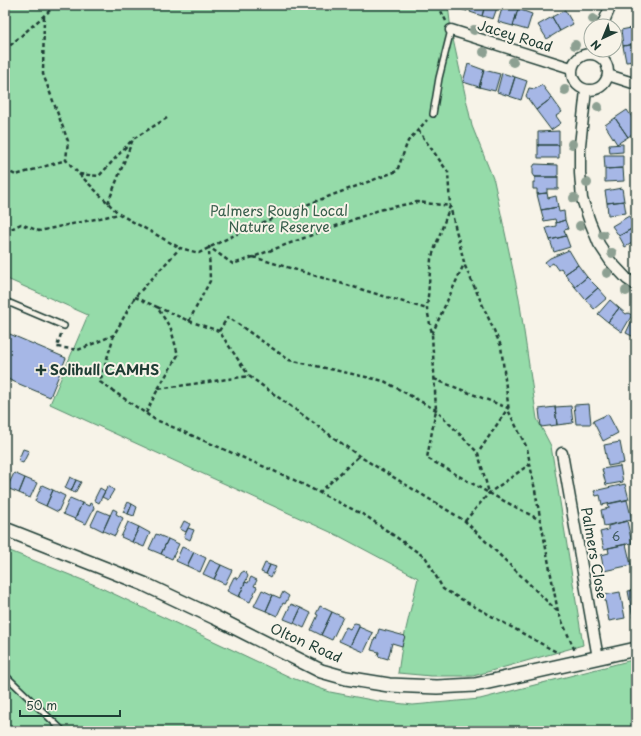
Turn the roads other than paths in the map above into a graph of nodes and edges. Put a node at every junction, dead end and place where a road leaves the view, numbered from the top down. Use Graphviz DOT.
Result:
graph roads {
  1 [pos="611,5"];
  2 [pos="605,18"];
  3 [pos="451,30"];
  4 [pos="583,55"];
  5 [pos="603,58"];
  6 [pos="571,68"];
  7 [pos="608,75"];
  8 [pos="636,84"];
  9 [pos="586,90"];
  10 [pos="433,114"];
  11 [pos="636,285"];
  12 [pos="5,301"];
  13 [pos="64,326"];
  14 [pos="562,453"];
  15 [pos="5,529"];
  16 [pos="636,649"];
  17 [pos="598,658"];
  18 [pos="5,675"];
  19 [pos="63,731"];
  1 -- 2 [label="street"];
  3 -- 6 [label="street, Jacey Road"];
  3 -- 10 [label="lane"];
  4 -- 6 [label="street"];
  5 -- 7 [label="street"];
  6 -- 9 [label="street"];
  7 -- 8 [label="street"];
  7 -- 9 [label="street"];
  9 -- 11 [label="street"];
  12 -- 13 [label="lane"];
  14 -- 17 [label="street, Palmers Close"];
  15 -- 17 [label="street, Olton Road"];
  16 -- 17 [label="street, Olton Road"];
  18 -- 19 [label="lane"];
}
